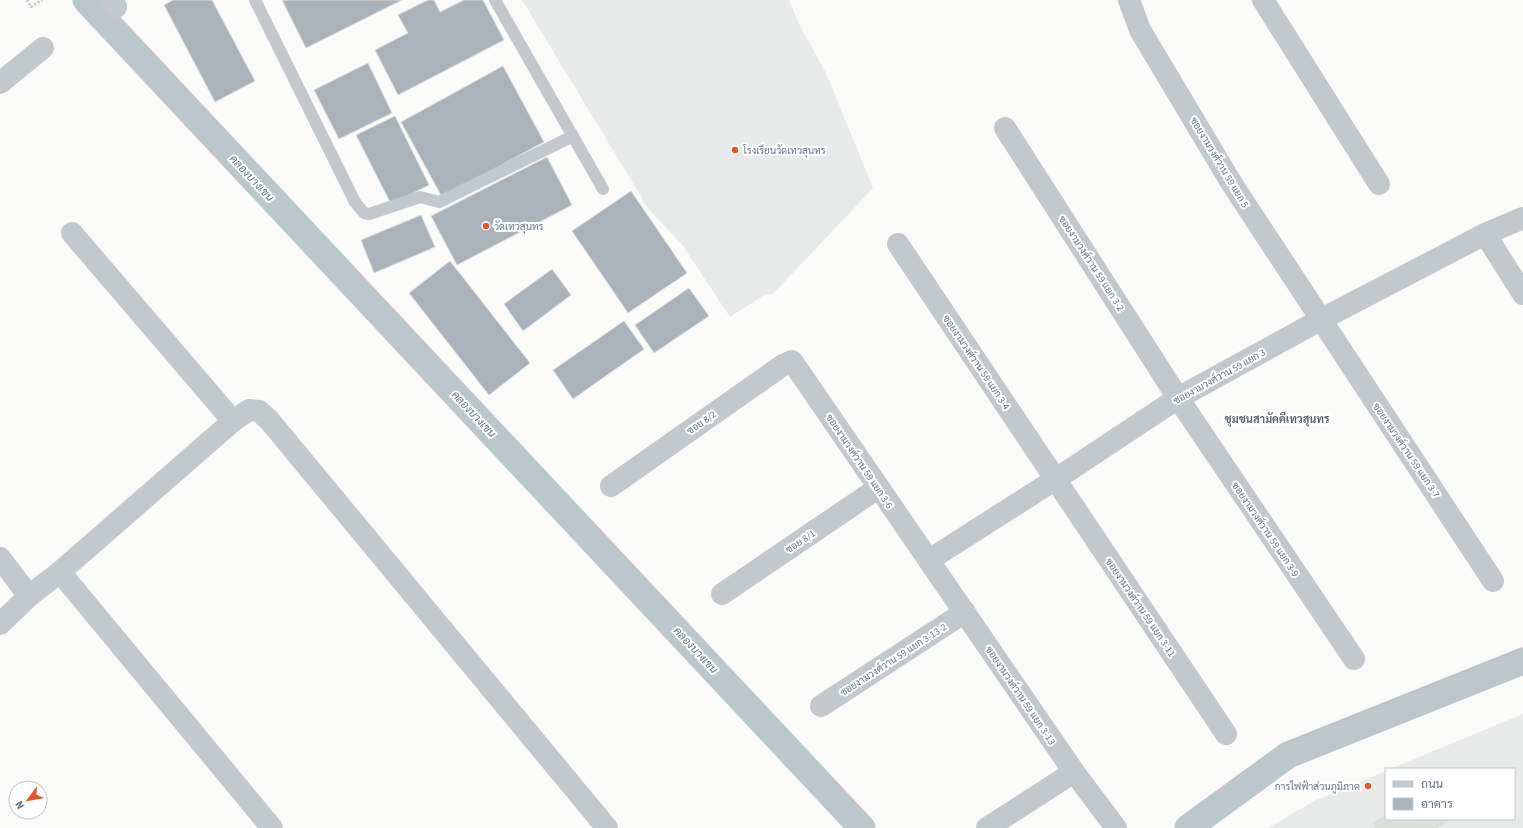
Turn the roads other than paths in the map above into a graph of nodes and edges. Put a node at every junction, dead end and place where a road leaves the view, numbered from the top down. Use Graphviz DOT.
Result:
graph roads {
  1 [pos="255,0"];
  2 [pos="495,0"];
  3 [pos="1129,0"];
  4 [pos="1263,0"];
  5 [pos="43,48"];
  6 [pos="0,83"];
  7 [pos="1006,128"];
  8 [pos="573,136"];
  9 [pos="1379,184"];
  10 [pos="603,189"];
  11 [pos="1523,218"];
  12 [pos="72,233"];
  13 [pos="1485,234"];
  14 [pos="898,244"];
  15 [pos="1523,294"];
  16 [pos="1320,320"];
  17 [pos="792,361"];
  18 [pos="1178,398"];
  19 [pos="233,421"];
  20 [pos="1056,479"];
  21 [pos="611,486"];
  22 [pos="878,488"];
  23 [pos="0,558"];
  24 [pos="929,560"];
  25 [pos="60,572"];
  26 [pos="1493,581"];
  27 [pos="722,594"];
  28 [pos="29,596"];
  29 [pos="965,612"];
  30 [pos="0,624"];
  31 [pos="1354,659"];
  32 [pos="821,706"];
  33 [pos="1226,734"];
  34 [pos="1074,772"];
  35 [pos="995,826"];
  36 [pos="272,828"];
  37 [pos="607,828"];
  38 [pos="1116,828"];
  1 -- 8 [label="lane"];
  2 -- 8 [label="lane"];
  3 -- 16 [label="street, ซอยงามวงศ์วาน 59 แยก 5"];
  4 -- 9 [label="street"];
  5 -- 6 [label="street"];
  7 -- 18 [label="street, ซอยงามวงศ์วาน 59 แยก 3-2"];
  8 -- 10 [label="lane"];
  11 -- 13 [label="street, ซอยงามวงศ์วาน 59 แยก 3"];
  12 -- 19 [label="street"];
  13 -- 15 [label="street"];
  13 -- 16 [label="street, ซอยงามวงศ์วาน 59 แยก 3"];
  14 -- 20 [label="street, ซอยงามวงศ์วาน 59 แยก 3-4"];
  16 -- 18 [label="street, ซอยงามวงศ์วาน 59 แยก 3"];
  16 -- 26 [label="street, ซอยงามวงศ์วาน 59 แยก 3-7"];
  17 -- 21 [label="street, ซอย 8/2"];
  17 -- 22 [label="street, ซอยงามวงศ์วาน 59 แยก 3-6"];
  18 -- 20 [label="street, ซอยงามวงศ์วาน 59 แยก 3"];
  18 -- 31 [label="street, ซอยงามวงศ์วาน 59 แยก 3-9"];
  19 -- 25 [label="street"];
  19 -- 37 [label="street"];
  20 -- 24 [label="street, ซอยงามวงศ์วาน 59 แยก 3"];
  20 -- 33 [label="street, ซอยงามวงศ์วาน 59 แยก 3-11"];
  22 -- 24 [label="street, ซอยงามวงศ์วาน 59 แยก 3-6"];
  22 -- 27 [label="street, ซอย 8/1"];
  23 -- 28 [label="street"];
  24 -- 29 [label="street, ซอยงามวงศ์วาน 59 แยก 3-13"];
  25 -- 28 [label="street"];
  25 -- 36 [label="street"];
  28 -- 30 [label="street"];
  29 -- 32 [label="street, ซอยงามวงศ์วาน 59 แยก 3-13-2"];
  29 -- 34 [label="street, ซอยงามวงศ์วาน 59 แยก 3-13"];
  34 -- 35 [label="street"];
  34 -- 38 [label="street, ซอยงามวงศ์วาน 59 แยก 3-13"];
}
